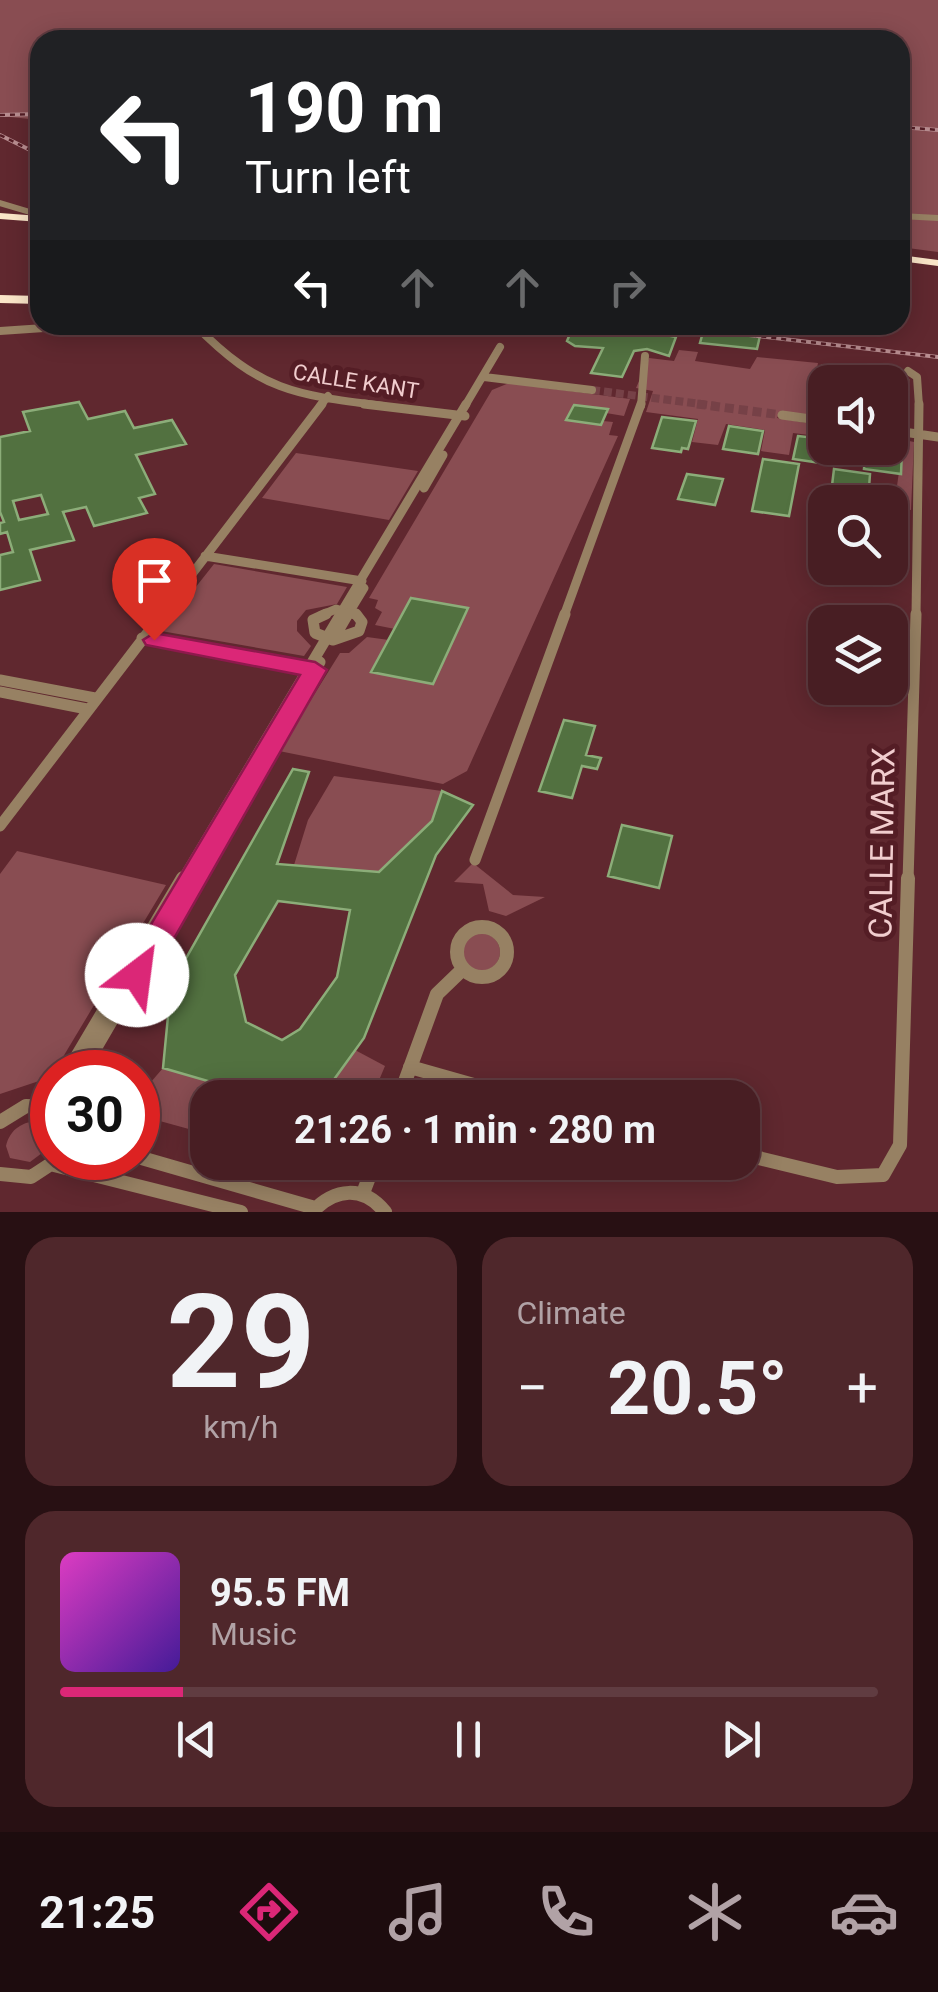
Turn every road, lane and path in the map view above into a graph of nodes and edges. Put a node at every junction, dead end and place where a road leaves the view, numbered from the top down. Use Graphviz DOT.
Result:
graph roads {
  1 [pos="0,203"];
  2 [pos="30,214"];
  3 [pos="0,217"];
  4 [pos="910,217"];
  5 [pos="30,218"];
  6 [pos="938,218"];
  7 [pos="910,260"];
  8 [pos="910,266"];
  9 [pos="938,267"];
  10 [pos="0,299"];
  11 [pos="30,300"];
  12 [pos="30,329"];
  13 [pos="0,331"];
  14 [pos="212,335"];
  15 [pos="500,346"];
  16 [pos="644,356"];
  17 [pos="908,371"];
  18 [pos="487,377"];
  19 [pos="592,390"];
  20 [pos="328,396"];
  21 [pos="463,415"];
  22 [pos="782,416"];
  23 [pos="808,419"];
  24 [pos="908,433"];
  25 [pos="922,435"];
  26 [pos="938,437"];
  27 [pos="206,556"];
  28 [pos="364,582"];
  29 [pos="347,610"];
  30 [pos="142,638"];
  31 [pos="330,639"];
  32 [pos="311,669"];
  33 [pos="0,680"];
  34 [pos="0,692"];
  35 [pos="91,703"];
  36 [pos="0,826"];
  37 [pos="474,860"];
  38 [pos="462,969"];
  39 [pos="81,1050"];
  40 [pos="94,1050"];
  41 [pos="410,1067"];
  42 [pos="405,1080"];
  43 [pos="456,1080"];
  44 [pos="30,1106"];
  45 [pos="2,1119"];
  46 [pos="760,1158"];
  47 [pos="160,1164"];
  48 [pos="30,1177"];
  49 [pos="3,1180"];
  50 [pos="126,1180"];
  51 [pos="368,1180"];
  52 [pos="363,1193"];
  53 [pos="314,1210"];
  54 [pos="241,1212"];
  55 [pos="385,1212"];
  1 -- 2 [label="street"];
  3 -- 5 [label="highway"];
  4 -- 6 [label="street"];
  7 -- 9 [label="highway"];
  8 -- 9 [label="highway"];
  10 -- 11 [label="highway"];
  12 -- 13 [label="street"];
  14 -- 20 [label="street, CALLE KANT"];
  15 -- 18 [label="street"];
  16 -- 37 [label="street"];
  17 -- 25 [label="street, CALLE MARX"];
  18 -- 19 [label="street"];
  18 -- 21 [label="street"];
  20 -- 21 [label="street, CALLE KANT"];
  20 -- 27 [label="street"];
  21 -- 28 [label="street"];
  22 -- 23 [label="street"];
  24 -- 25 [label="street"];
  25 -- 26 [label="street"];
  25 -- 46 [label="street, CALLE MARX"];
  27 -- 28 [label="street"];
  27 -- 30 [label="street"];
  28 -- 29 [label="street"];
  29 -- 31 [label="street"];
  29 -- 31 [label="street"];
  29 -- 31 [label="street"];
  30 -- 32 [label="street"];
  30 -- 35 [label="street"];
  31 -- 32 [label="street"];
  32 -- 39 [label="street"];
  32 -- 40 [label="street"];
  33 -- 35 [label="street"];
  34 -- 35 [label="street"];
  35 -- 36 [label="street"];
  38 -- 41 [label="street"];
  41 -- 42 [label="street"];
  41 -- 43 [label="street"];
  44 -- 45 [label="street"];
  47 -- 53 [label="street"];
  48 -- 49 [label="street"];
  50 -- 54 [label="street"];
  51 -- 52 [label="street"];
  52 -- 53 [label="street"];
  52 -- 55 [label="street"];
}
